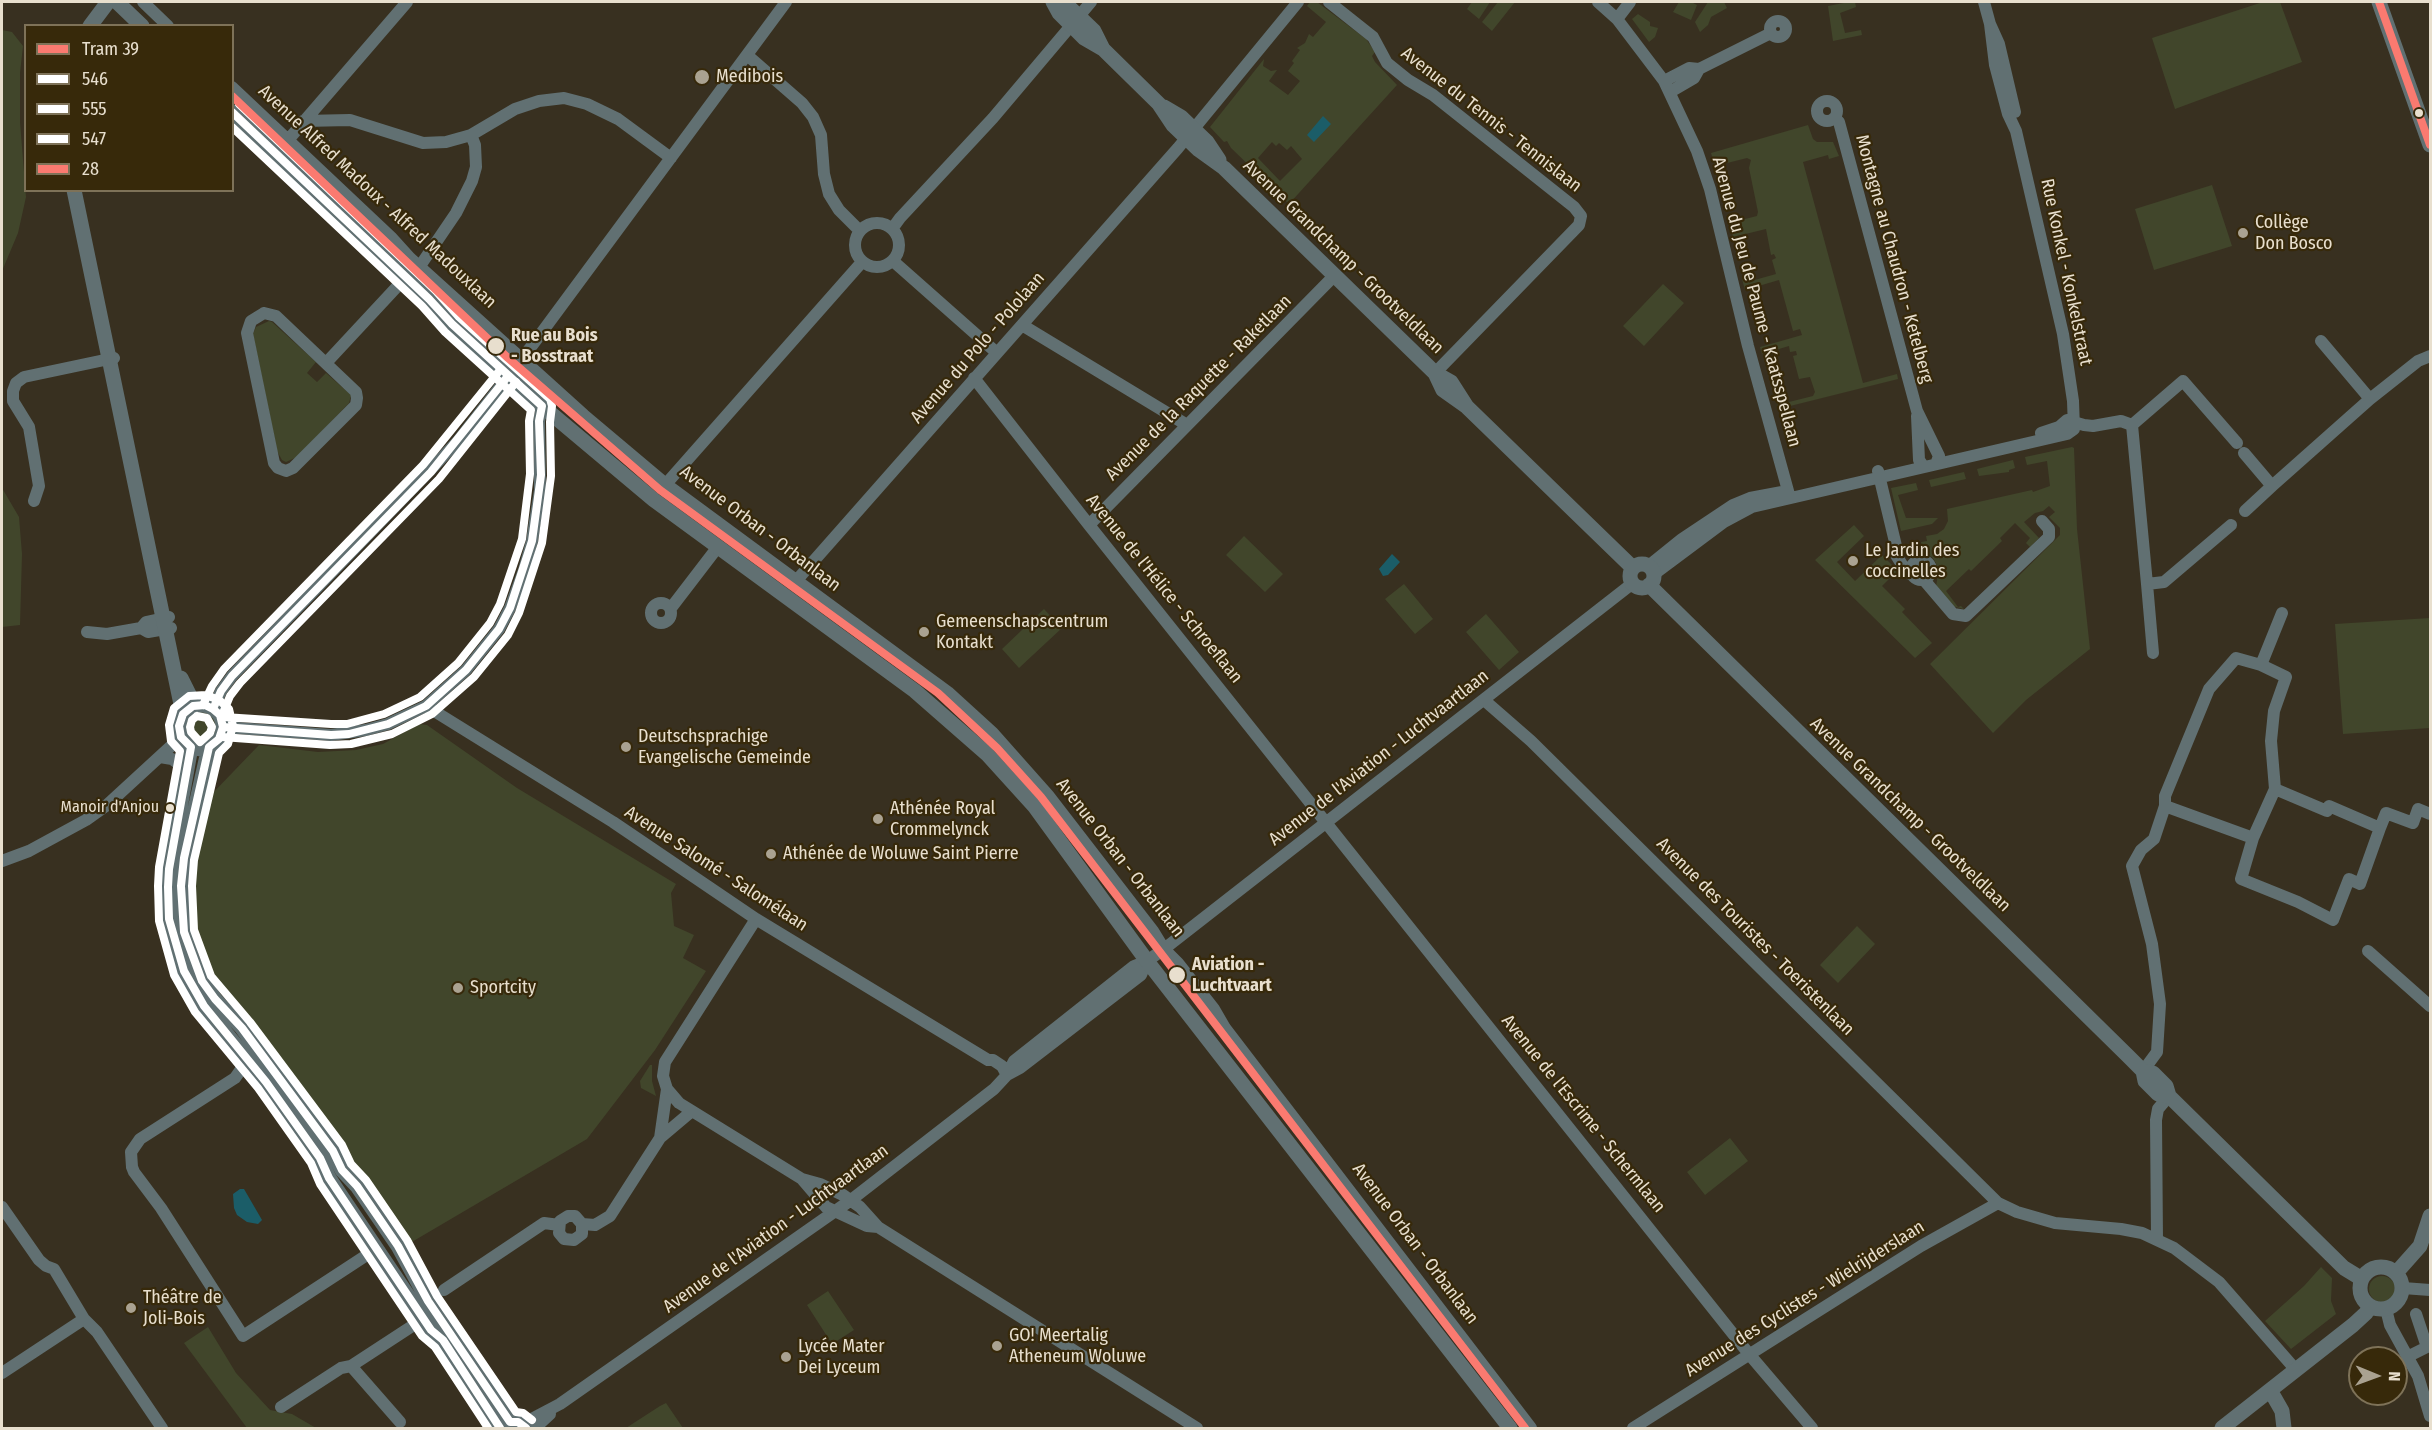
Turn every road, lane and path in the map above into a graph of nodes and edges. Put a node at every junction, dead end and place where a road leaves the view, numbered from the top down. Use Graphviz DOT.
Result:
graph roads {
  1 [pos="97,2"];
  2 [pos="108,2"];
  3 [pos="117,2"];
  4 [pos="143,2"];
  5 [pos="407,2"];
  6 [pos="786,2"];
  7 [pos="1053,2"];
  8 [pos="1059,2"];
  9 [pos="1091,2"];
  10 [pos="1298,2"];
  11 [pos="1329,2"];
  12 [pos="1630,2"];
  13 [pos="1984,2"];
  14 [pos="2379,2"];
  15 [pos="1606,4"];
  16 [pos="1617,19"];
  17 [pos="1076,21"];
  18 [pos="81,24"];
  19 [pos="92,24"];
  20 [pos="140,24"];
  21 [pos="166,24"];
  22 [pos="1771,33"];
  23 [pos="747,55"];
  24 [pos="1667,86"];
  25 [pos="234,89"];
  26 [pos="234,114"];
  27 [pos="1834,118"];
  28 [pos="303,121"];
  29 [pos="1190,134"];
  30 [pos="471,135"];
  31 [pos="288,140"];
  32 [pos="2430,145"];
  33 [pos="671,158"];
  34 [pos="74,192"];
  35 [pos="80,192"];
  36 [pos="892,229"];
  37 [pos="860,231"];
  38 [pos="893,261"];
  39 [pos="862,262"];
  40 [pos="420,266"];
  41 [pos="406,276"];
  42 [pos="1335,276"];
  43 [pos="1022,325"];
  44 [pos="2321,341"];
  45 [pos="997,353"];
  46 [pos="2430,356"];
  47 [pos="111,358"];
  48 [pos="522,359"];
  49 [pos="326,363"];
  50 [pos="1435,373"];
  51 [pos="508,376"];
  52 [pos="974,378"];
  53 [pos="2370,399"];
  54 [pos="542,406"];
  55 [pos="578,410"];
  56 [pos="1917,411"];
  57 [pos="2074,422"];
  58 [pos="564,424"];
  59 [pos="1187,425"];
  60 [pos="2132,425"];
  61 [pos="1929,462"];
  62 [pos="1879,473"];
  63 [pos="666,484"];
  64 [pos="2272,486"];
  65 [pos="1789,494"];
  66 [pos="34,501"];
  67 [pos="2245,511"];
  68 [pos="2042,521"];
  69 [pos="1089,525"];
  70 [pos="2230,525"];
  71 [pos="1896,546"];
  72 [pos="717,548"];
  73 [pos="1919,560"];
  74 [pos="1643,575"];
  75 [pos="1918,577"];
  76 [pos="796,581"];
  77 [pos="2147,584"];
  78 [pos="671,608"];
  79 [pos="2282,613"];
  80 [pos="167,623"];
  81 [pos="87,632"];
  82 [pos="2153,653"];
  83 [pos="2261,665"];
  84 [pos="1484,700"];
  85 [pos="426,706"];
  86 [pos="206,707"];
  87 [pos="183,714"];
  88 [pos="223,727"];
  89 [pos="186,742"];
  90 [pos="209,747"];
  91 [pos="160,757"];
  92 [pos="188,771"];
  93 [pos="2275,789"];
  94 [pos="2165,806"];
  95 [pos="2430,814"];
  96 [pos="1326,822"];
  97 [pos="2380,828"];
  98 [pos="2253,838"];
  99 [pos="2,861"];
  100 [pos="756,919"];
  101 [pos="1164,949"];
  102 [pos="2368,951"];
  103 [pos="1148,961"];
  104 [pos="2430,1006"];
  105 [pos="244,1056"];
  106 [pos="2143,1071"];
  107 [pos="1007,1075"];
  108 [pos="667,1089"];
  109 [pos="2169,1096"];
  110 [pos="692,1111"];
  111 [pos="660,1138"];
  112 [pos="801,1179"];
  113 [pos="851,1200"];
  114 [pos="1998,1203"];
  115 [pos="2,1207"];
  116 [pos="835,1211"];
  117 [pos="2430,1216"];
  118 [pos="582,1224"];
  119 [pos="558,1225"];
  120 [pos="878,1227"];
  121 [pos="2157,1239"];
  122 [pos="376,1249"];
  123 [pos="2397,1273"];
  124 [pos="2362,1279"];
  125 [pos="2403,1287"];
  126 [pos="444,1290"];
  127 [pos="2430,1290"];
  128 [pos="2370,1306"];
  129 [pos="2386,1309"];
  130 [pos="2416,1314"];
  131 [pos="84,1319"];
  132 [pos="423,1319"];
  133 [pos="1749,1354"];
  134 [pos="2409,1356"];
  135 [pos="351,1366"];
  136 [pos="2296,1370"];
  137 [pos="2,1374"];
  138 [pos="2270,1390"];
  139 [pos="281,1407"];
  140 [pos="2430,1416"];
  141 [pos="400,1422"];
  142 [pos="516,1427"];
  143 [pos="162,1428"];
  144 [pos="1197,1428"];
  145 [pos="1510,1428"];
  146 [pos="1532,1428"];
  147 [pos="1633,1428"];
  148 [pos="1812,1428"];
  149 [pos="2222,1428"];
  150 [pos="2284,1428"];
  1 -- 18 [label="street"];
  2 -- 19 [label="street"];
  3 -- 20 [label="street"];
  4 -- 21 [label="street"];
  5 -- 28 [label="street"];
  6 -- 23 [label="street"];
  7 -- 17 [label="street, Avenue Grandchamp - Grootveldlaan"];
  8 -- 17 [label="street, Avenue Grandchamp - Grootveldlaan"];
  9 -- 17 [label="street"];
  10 -- 29 [label="street, Avenue du Polo - Pololaan"];
  11 -- 50 [label="street, Avenue du Tennis - Tennislaan"];
  12 -- 16 [label="street"];
  13 -- 57 [label="street, Rue Konkel - Konkelstraat"];
  14 -- 32 [label="street"];
  15 -- 16 [label="street, Avenue du Jeu de Paume - Kaatsspellaan"];
  16 -- 24 [label="street, Avenue du Jeu de Paume - Kaatsspellaan"];
  17 -- 29 [label="street, Avenue Grandchamp - Grootveldlaan"];
  17 -- 36 [label="street"];
  22 -- 24 [label="street"];
  23 -- 33 [label="street"];
  23 -- 37 [label="street"];
  24 -- 65 [label="street, Avenue du Jeu de Paume - Kaatsspellaan"];
  25 -- 31 [label="street, Avenue Alfred Madoux - Alfred Madouxlaan"];
  26 -- 41 [label="street, Avenue Alfred Madoux - Alfred Madouxlaan"];
  27 -- 56 [label="street, Montagne au Chaudron - Ketelberg"];
  28 -- 30 [label="street"];
  28 -- 31 [label="street"];
  29 -- 42 [label="street, Avenue Grandchamp - Grootveldlaan"];
  29 -- 43 [label="street, Avenue du Polo - Pololaan"];
  30 -- 33 [label="street"];
  30 -- 40 [label="street"];
  31 -- 40 [label="street, Avenue Alfred Madoux - Alfred Madouxlaan"];
  33 -- 48 [label="street"];
  34 -- 47 [label="street"];
  35 -- 47 [label="street"];
  36 -- 37 [label="street"];
  36 -- 38 [label="street"];
  37 -- 39 [label="street"];
  38 -- 39 [label="street"];
  38 -- 45 [label="street"];
  39 -- 63 [label="street"];
  40 -- 48 [label="street, Avenue Alfred Madoux - Alfred Madouxlaan"];
  41 -- 49 [label="street"];
  41 -- 51 [label="street, Avenue Alfred Madoux - Alfred Madouxlaan"];
  42 -- 50 [label="street, Avenue Grandchamp - Grootveldlaan"];
  42 -- 59 [label="street, Avenue de la Raquette - Raketlaan"];
  43 -- 45 [label="street, Avenue du Polo - Pololaan"];
  43 -- 59 [label="street"];
  44 -- 53 [label="street"];
  45 -- 52 [label="street, Avenue du Polo - Pololaan"];
  46 -- 53 [label="street"];
  47 -- 66 [label="street"];
  47 -- 80 [label="street"];
  48 -- 51 [label="street"];
  48 -- 55 [label="street, Avenue Orban - Orbanlaan"];
  49 -- 49 [label="street"];
  50 -- 74 [label="street, Avenue Grandchamp - Grootveldlaan"];
  51 -- 54 [label="street, Avenue Orban - Orbanlaan"];
  51 -- 86 [label="street"];
  52 -- 69 [label="street, Avenue de l'Hélice - Schroeflaan"];
  52 -- 76 [label="street, Avenue du Polo - Pololaan"];
  53 -- 64 [label="street"];
  54 -- 58 [label="street, Avenue Orban - Orbanlaan"];
  54 -- 85 [label="street"];
  55 -- 58 [label="street"];
  55 -- 63 [label="street, Avenue Orban - Orbanlaan"];
  56 -- 61 [label="street, Montagne au Chaudron - Ketelberg"];
  56 -- 61 [label="street, Montagne au Chaudron - Ketelberg"];
  57 -- 60 [label="street"];
  57 -- 61 [label="street, Avenue de l'Aviation - Luchtvaartlaan"];
  58 -- 72 [label="street, Avenue Orban - Orbanlaan"];
  59 -- 69 [label="street, Avenue de la Raquette - Raketlaan"];
  60 -- 64 [label="street"];
  60 -- 77 [label="street"];
  61 -- 62 [label="street, Avenue de l'Aviation - Luchtvaartlaan"];
  62 -- 65 [label="street, Avenue de l'Aviation - Luchtvaartlaan"];
  62 -- 71 [label="street"];
  63 -- 76 [label="street, Avenue Orban - Orbanlaan"];
  64 -- 67 [label="street"];
  65 -- 74 [label="street, Avenue de l'Aviation - Luchtvaartlaan"];
  68 -- 75 [label="street"];
  69 -- 96 [label="street, Avenue de l'Hélice - Schroeflaan"];
  70 -- 77 [label="street"];
  71 -- 73 [label="street"];
  71 -- 75 [label="street"];
  72 -- 78 [label="street"];
  72 -- 103 [label="street, Avenue Orban - Orbanlaan"];
  73 -- 75 [label="street"];
  73 -- 75 [label="street"];
  74 -- 84 [label="street, Avenue de l'Aviation - Luchtvaartlaan"];
  74 -- 106 [label="street, Avenue Grandchamp - Grootveldlaan"];
  76 -- 101 [label="street, Avenue Orban - Orbanlaan"];
  77 -- 82 [label="street"];
  79 -- 83 [label="street"];
  80 -- 81 [label="street"];
  80 -- 86 [label="street"];
  80 -- 87 [label="street"];
  83 -- 93 [label="street"];
  83 -- 94 [label="street"];
  84 -- 96 [label="street, Avenue de l'Aviation - Luchtvaartlaan"];
  84 -- 114 [label="street, Avenue des Touristes - Toeristenlaan"];
  85 -- 88 [label="street"];
  85 -- 100 [label="street, Avenue Salomé - Salomélaan"];
  86 -- 87 [label="street"];
  86 -- 88 [label="street"];
  87 -- 89 [label="street"];
  88 -- 90 [label="street"];
  89 -- 90 [label="street"];
  89 -- 91 [label="street"];
  89 -- 92 [label="street"];
  90 -- 142 [label="street"];
  91 -- 92 [label="street"];
  91 -- 99 [label="street"];
  92 -- 105 [label="street"];
  93 -- 97 [label="street"];
  93 -- 98 [label="street"];
  94 -- 98 [label="street"];
  94 -- 106 [label="street"];
  95 -- 97 [label="street"];
  96 -- 101 [label="street, Avenue de l'Aviation - Luchtvaartlaan"];
  96 -- 133 [label="street, Avenue de l'Escrime - Schermlaan"];
  97 -- 98 [label="street"];
  100 -- 107 [label="street, Avenue Salomé - Salomélaan"];
  100 -- 108 [label="street"];
  101 -- 103 [label="street, Avenue de l'Aviation - Luchtvaartlaan"];
  101 -- 146 [label="street, Avenue Orban - Orbanlaan"];
  102 -- 104 [label="street"];
  103 -- 107 [label="street, Avenue de l'Aviation - Luchtvaartlaan"];
  103 -- 145 [label="street, Avenue Orban - Orbanlaan"];
  105 -- 122 [label="street"];
  105 -- 122 [label="street"];
  106 -- 109 [label="street, Avenue Grandchamp - Grootveldlaan"];
  107 -- 113 [label="street, Avenue de l'Aviation - Luchtvaartlaan"];
  108 -- 110 [label="street"];
  108 -- 111 [label="street"];
  109 -- 121 [label="street"];
  109 -- 124 [label="street, Avenue Grandchamp - Grootveldlaan"];
  110 -- 111 [label="street"];
  110 -- 112 [label="street"];
  111 -- 118 [label="street"];
  112 -- 113 [label="street"];
  112 -- 116 [label="street"];
  113 -- 116 [label="street, Avenue de l'Aviation - Luchtvaartlaan"];
  113 -- 120 [label="street"];
  114 -- 121 [label="street"];
  114 -- 133 [label="street, Avenue des Cyclistes - Wielrijderslaan"];
  115 -- 131 [label="street"];
  116 -- 120 [label="street"];
  116 -- 142 [label="street, Avenue de l'Aviation - Luchtvaartlaan"];
  117 -- 123 [label="street"];
  118 -- 119 [label="street"];
  118 -- 119 [label="street"];
  119 -- 126 [label="street"];
  120 -- 144 [label="street"];
  121 -- 136 [label="street"];
  122 -- 132 [label="street"];
  123 -- 124 [label="street"];
  123 -- 125 [label="street"];
  124 -- 128 [label="street"];
  125 -- 127 [label="street"];
  125 -- 129 [label="street"];
  128 -- 129 [label="street"];
  128 -- 136 [label="street"];
  129 -- 134 [label="street"];
  130 -- 134 [label="street"];
  131 -- 137 [label="street"];
  131 -- 143 [label="street"];
  132 -- 135 [label="street"];
  132 -- 142 [label="street"];
  133 -- 147 [label="street, Avenue des Cyclistes - Wielrijderslaan"];
  133 -- 148 [label="street, Avenue de l'Escrime - Schermlaan"];
  134 -- 140 [label="street"];
  135 -- 139 [label="street"];
  135 -- 141 [label="street"];
  136 -- 138 [label="street"];
  138 -- 149 [label="street"];
  138 -- 150 [label="street"];
}
